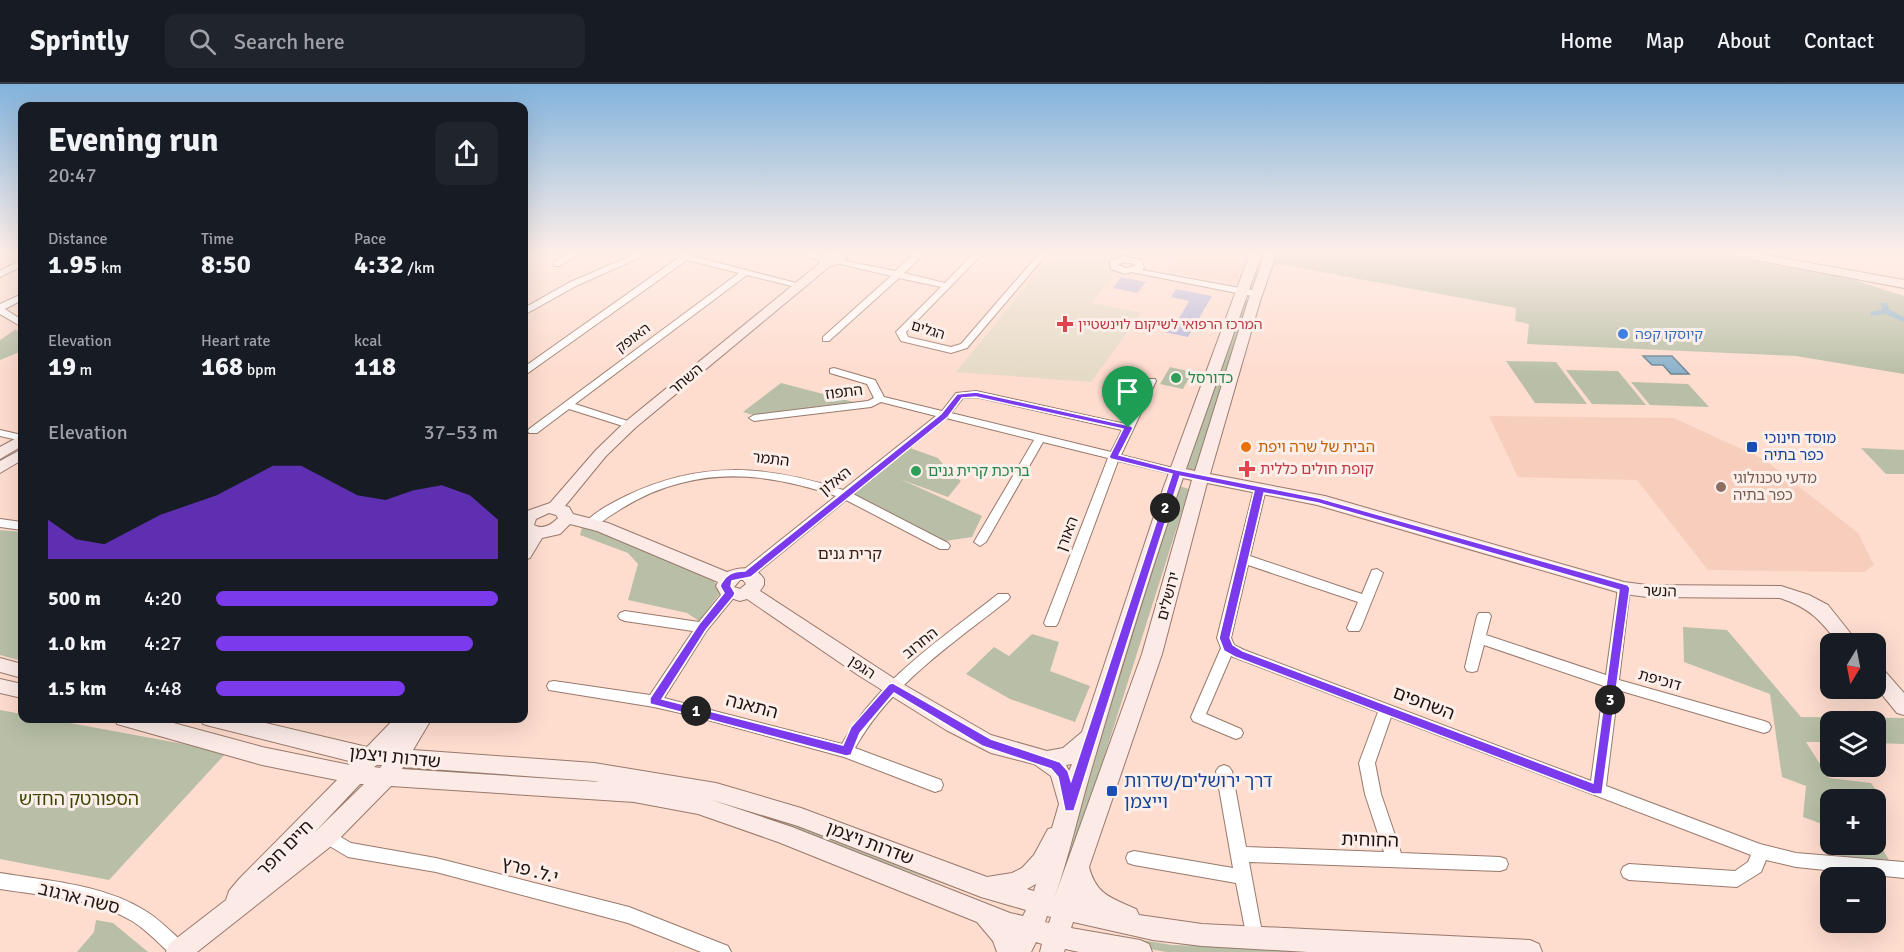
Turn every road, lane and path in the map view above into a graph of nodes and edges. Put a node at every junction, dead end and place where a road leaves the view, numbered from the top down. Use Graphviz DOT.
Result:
graph roads {
  1 [pos="556,294"];
  2 [pos="633,294"];
  3 [pos="717,294"];
  4 [pos="790,294"];
  5 [pos="876,294"];
  6 [pos="939,294"];
  7 [pos="1009,294"];
  8 [pos="1249,294"];
  9 [pos="1249,294"];
  10 [pos="18,299"];
  11 [pos="0,309"];
  12 [pos="528,309"];
  13 [pos="18,321"];
  14 [pos="826,339"];
  15 [pos="528,367"];
  16 [pos="834,371"];
  17 [pos="1151,381"];
  18 [pos="880,399"];
  19 [pos="569,406"];
  20 [pos="945,416"];
  21 [pos="754,418"];
  22 [pos="630,425"];
  23 [pos="1128,428"];
  24 [pos="533,431"];
  25 [pos="0,433"];
  26 [pos="18,438"];
  27 [pos="1040,439"];
  28 [pos="18,442"];
  29 [pos="0,454"];
  30 [pos="18,457"];
  31 [pos="1114,457"];
  32 [pos="0,468"];
  33 [pos="1177,472"];
  34 [pos="1201,477"];
  35 [pos="1260,489"];
  36 [pos="844,494"];
  37 [pos="561,513"];
  38 [pos="528,514"];
  39 [pos="0,523"];
  40 [pos="590,524"];
  41 [pos="18,525"];
  42 [pos="528,528"];
  43 [pos="537,533"];
  44 [pos="980,542"];
  45 [pos="944,546"];
  46 [pos="528,548"];
  47 [pos="1242,558"];
  48 [pos="1377,573"];
  49 [pos="739,585"];
  50 [pos="1624,588"];
  51 [pos="1003,597"];
  52 [pos="1365,600"];
  53 [pos="626,616"];
  54 [pos="1484,616"];
  55 [pos="1051,623"];
  56 [pos="702,627"];
  57 [pos="1354,627"];
  58 [pos="1841,633"];
  59 [pos="1479,638"];
  60 [pos="1228,648"];
  61 [pos="0,665"];
  62 [pos="1472,667"];
  63 [pos="18,669"];
  64 [pos="1612,683"];
  65 [pos="0,686"];
  66 [pos="554,686"];
  67 [pos="1886,686"];
  68 [pos="893,687"];
  69 [pos="18,690"];
  70 [pos="654,701"];
  71 [pos="1904,707"];
  72 [pos="1386,710"];
  73 [pos="142,723"];
  74 [pos="228,723"];
  75 [pos="403,723"];
  76 [pos="419,723"];
  77 [pos="1764,727"];
  78 [pos="1092,733"];
  79 [pos="1236,733"];
  80 [pos="846,751"];
  81 [pos="370,756"];
  82 [pos="398,759"];
  83 [pos="1046,760"];
  84 [pos="1224,771"];
  85 [pos="354,775"];
  86 [pos="385,778"];
  87 [pos="935,785"];
  88 [pos="1598,790"];
  89 [pos="1066,818"];
  90 [pos="327,836"];
  91 [pos="1760,851"];
  92 [pos="1239,855"];
  93 [pos="1134,858"];
  94 [pos="1395,860"];
  95 [pos="1500,864"];
  96 [pos="1078,866"];
  97 [pos="1904,870"];
  98 [pos="1629,872"];
  99 [pos="1242,877"];
  100 [pos="0,880"];
  101 [pos="981,886"];
  102 [pos="1052,908"];
  103 [pos="986,915"];
  104 [pos="1028,929"];
  105 [pos="1153,929"];
  106 [pos="1254,938"];
  107 [pos="1054,944"];
  108 [pos="184,948"];
  109 [pos="1136,951"];
  110 [pos="722,952"];
  111 [pos="1010,952"];
  112 [pos="1019,952"];
  113 [pos="1102,952"];
  114 [pos="1530,952"];
  1 -- 12 [label="street"];
  2 -- 15 [label="street"];
  3 -- 19 [label="street, האופק"];
  4 -- 22 [label="main road, השחר"];
  5 -- 14 [label="street"];
  6 -- 7 [label="street, הגלים"];
  8 -- 33 [label="main road, ירושלים"];
  9 -- 34 [label="main road, ירושלים"];
  10 -- 11 [label="street"];
  11 -- 13 [label="street"];
  16 -- 18 [label="street, התפוז"];
  17 -- 23 [label="street, האורן"];
  18 -- 20 [label="street"];
  18 -- 21 [label="street, התפוז"];
  19 -- 22 [label="street"];
  19 -- 24 [label="street, האופק"];
  20 -- 23 [label="street, האלון"];
  20 -- 27 [label="street"];
  20 -- 36 [label="street, האלון"];
  22 -- 37 [label="main road, השחר"];
  23 -- 31 [label="street, האורן"];
  25 -- 26 [label="street"];
  27 -- 31 [label="street"];
  27 -- 44 [label="street"];
  28 -- 29 [label="main road"];
  30 -- 32 [label="main road"];
  31 -- 33 [label="street"];
  31 -- 55 [label="street, האורן"];
  33 -- 34 [label="main road, הנשר"];
  33 -- 78 [label="main road, ירושלים"];
  34 -- 35 [label="main road, הנשר"];
  34 -- 96 [label="main road, ירושלים"];
  35 -- 47 [label="street"];
  35 -- 50 [label="main road, הנשר"];
  36 -- 40 [label="street, התמר"];
  36 -- 45 [label="street, התמר"];
  36 -- 49 [label="street, האלון"];
  37 -- 38 [label="main road"];
  37 -- 40 [label="main road, הגפן"];
  37 -- 43 [label="main road"];
  39 -- 41 [label="street"];
  40 -- 49 [label="main road, הגפן"];
  42 -- 43 [label="main road"];
  43 -- 46 [label="main road"];
  47 -- 52 [label="street"];
  47 -- 60 [label="street"];
  48 -- 52 [label="street"];
  49 -- 56 [label="street, האלון"];
  49 -- 68 [label="main road, הגפן"];
  50 -- 58 [label="main road, הנשר"];
  50 -- 64 [label="street"];
  51 -- 68 [label="street, החרוב"];
  52 -- 57 [label="street"];
  53 -- 56 [label="street"];
  54 -- 59 [label="street"];
  56 -- 70 [label="street, האלון"];
  59 -- 62 [label="street"];
  59 -- 64 [label="street, דוכיפת"];
  60 -- 72 [label="street, השחפים"];
  60 -- 79 [label="street"];
  61 -- 63 [label="main road"];
  64 -- 77 [label="street, דוכיפת"];
  64 -- 88 [label="street"];
  65 -- 69 [label="main road"];
  66 -- 70 [label="street, התאנה"];
  67 -- 71 [label="main road"];
  68 -- 80 [label="street, החרוב"];
  68 -- 83 [label="main road, הגפן"];
  70 -- 80 [label="street, התאנה"];
  72 -- 88 [label="street, השחפים"];
  72 -- 94 [label="street"];
  73 -- 85 [label="main road, שדרות ויצמן"];
  74 -- 81 [label="main road, שדרות ויצמן"];
  75 -- 81 [label="main road"];
  76 -- 82 [label="main road"];
  78 -- 83 [label="main road"];
  78 -- 89 [label="main road, ירושלים"];
  80 -- 87 [label="street, התאנה"];
  81 -- 82 [label="main road, שדרות ויצמן"];
  81 -- 85 [label="main road, חיים חפר"];
  82 -- 86 [label="main road"];
  82 -- 101 [label="main road, שדרות ויצמן"];
  83 -- 89 [label="main road"];
  84 -- 92 [label="street"];
  85 -- 86 [label="main road, שדרות ויצמן"];
  85 -- 108 [label="main road, חיים חפר"];
  86 -- 90 [label="main road, חיים חפר"];
  86 -- 103 [label="main road, שדרות ויצמן"];
  88 -- 91 [label="street, השחפים"];
  89 -- 101 [label="main road"];
  89 -- 102 [label="main road, ירושלים"];
  90 -- 108 [label="main road, חיים חפר"];
  90 -- 110 [label="street, י.ל. פרץ"];
  91 -- 97 [label="street, השחפים"];
  91 -- 98 [label="street"];
  92 -- 94 [label="street, החוחית"];
  92 -- 99 [label="street"];
  93 -- 99 [label="street"];
  94 -- 95 [label="street, החוחית"];
  96 -- 102 [label="main road, ירושלים"];
  96 -- 105 [label="main road"];
  99 -- 106 [label="street"];
  100 -- 108 [label="street, סשה ארגוב"];
  101 -- 102 [label="main road, שדרות ויצמן"];
  102 -- 104 [label="main road"];
  102 -- 105 [label="main road, שדרות ויצמן"];
  102 -- 107 [label="main road, ירושלים"];
  103 -- 104 [label="main road, שדרות ויצמן"];
  103 -- 111 [label="main road"];
  104 -- 107 [label="main road, שדרות ויצמן"];
  104 -- 112 [label="main road"];
  105 -- 106 [label="main road, שדרות ויצמן"];
  106 -- 114 [label="main road, שדרות ויצמן"];
  107 -- 109 [label="main road, שדרות ויצמן"];
  109 -- 113 [label="main road"];
}
